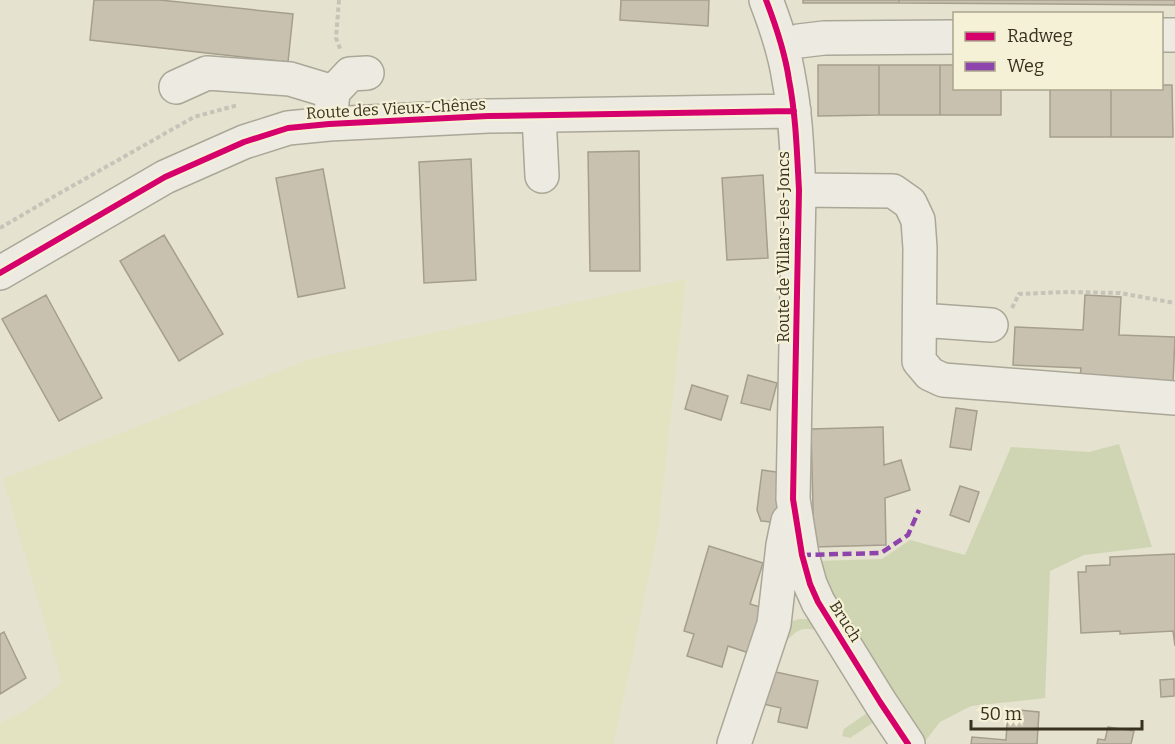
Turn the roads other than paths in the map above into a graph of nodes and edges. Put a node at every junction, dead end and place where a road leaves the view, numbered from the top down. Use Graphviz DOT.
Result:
graph roads {
  1 [pos="766,0"];
  2 [pos="953,37"];
  3 [pos="782,47"];
  4 [pos="176,87"];
  5 [pos="794,111"];
  6 [pos="539,116"];
  7 [pos="329,124"];
  8 [pos="542,177"];
  9 [pos="799,190"];
  10 [pos="0,273"];
  11 [pos="1001,318"];
  12 [pos="920,320"];
  13 [pos="1175,398"];
  14 [pos="793,499"];
  15 [pos="826,614"];
  16 [pos="774,624"];
  17 [pos="734,744"];
  18 [pos="908,744"];
  1 -- 3 [label="street, Route de Villars-les-Joncs"];
  2 -- 3 [label="street"];
  3 -- 5 [label="street, Route de Villars-les-Joncs"];
  4 -- 7 [label="street"];
  5 -- 6 [label="street, Route des Vieux-Chênes"];
  5 -- 9 [label="street, Route de Villars-les-Joncs"];
  6 -- 7 [label="street, Route des Vieux-Chênes"];
  6 -- 8 [label="street"];
  7 -- 10 [label="street, Route des Vieux-Chênes"];
  9 -- 12 [label="street"];
  9 -- 14 [label="street, Route de Villars-les-Joncs"];
  11 -- 12 [label="street"];
  12 -- 13 [label="street"];
  14 -- 15 [label="street, Bruch"];
  14 -- 16 [label="street"];
  15 -- 16 [label="street"];
  15 -- 18 [label="street, Bruch"];
  16 -- 17 [label="street"];
}
